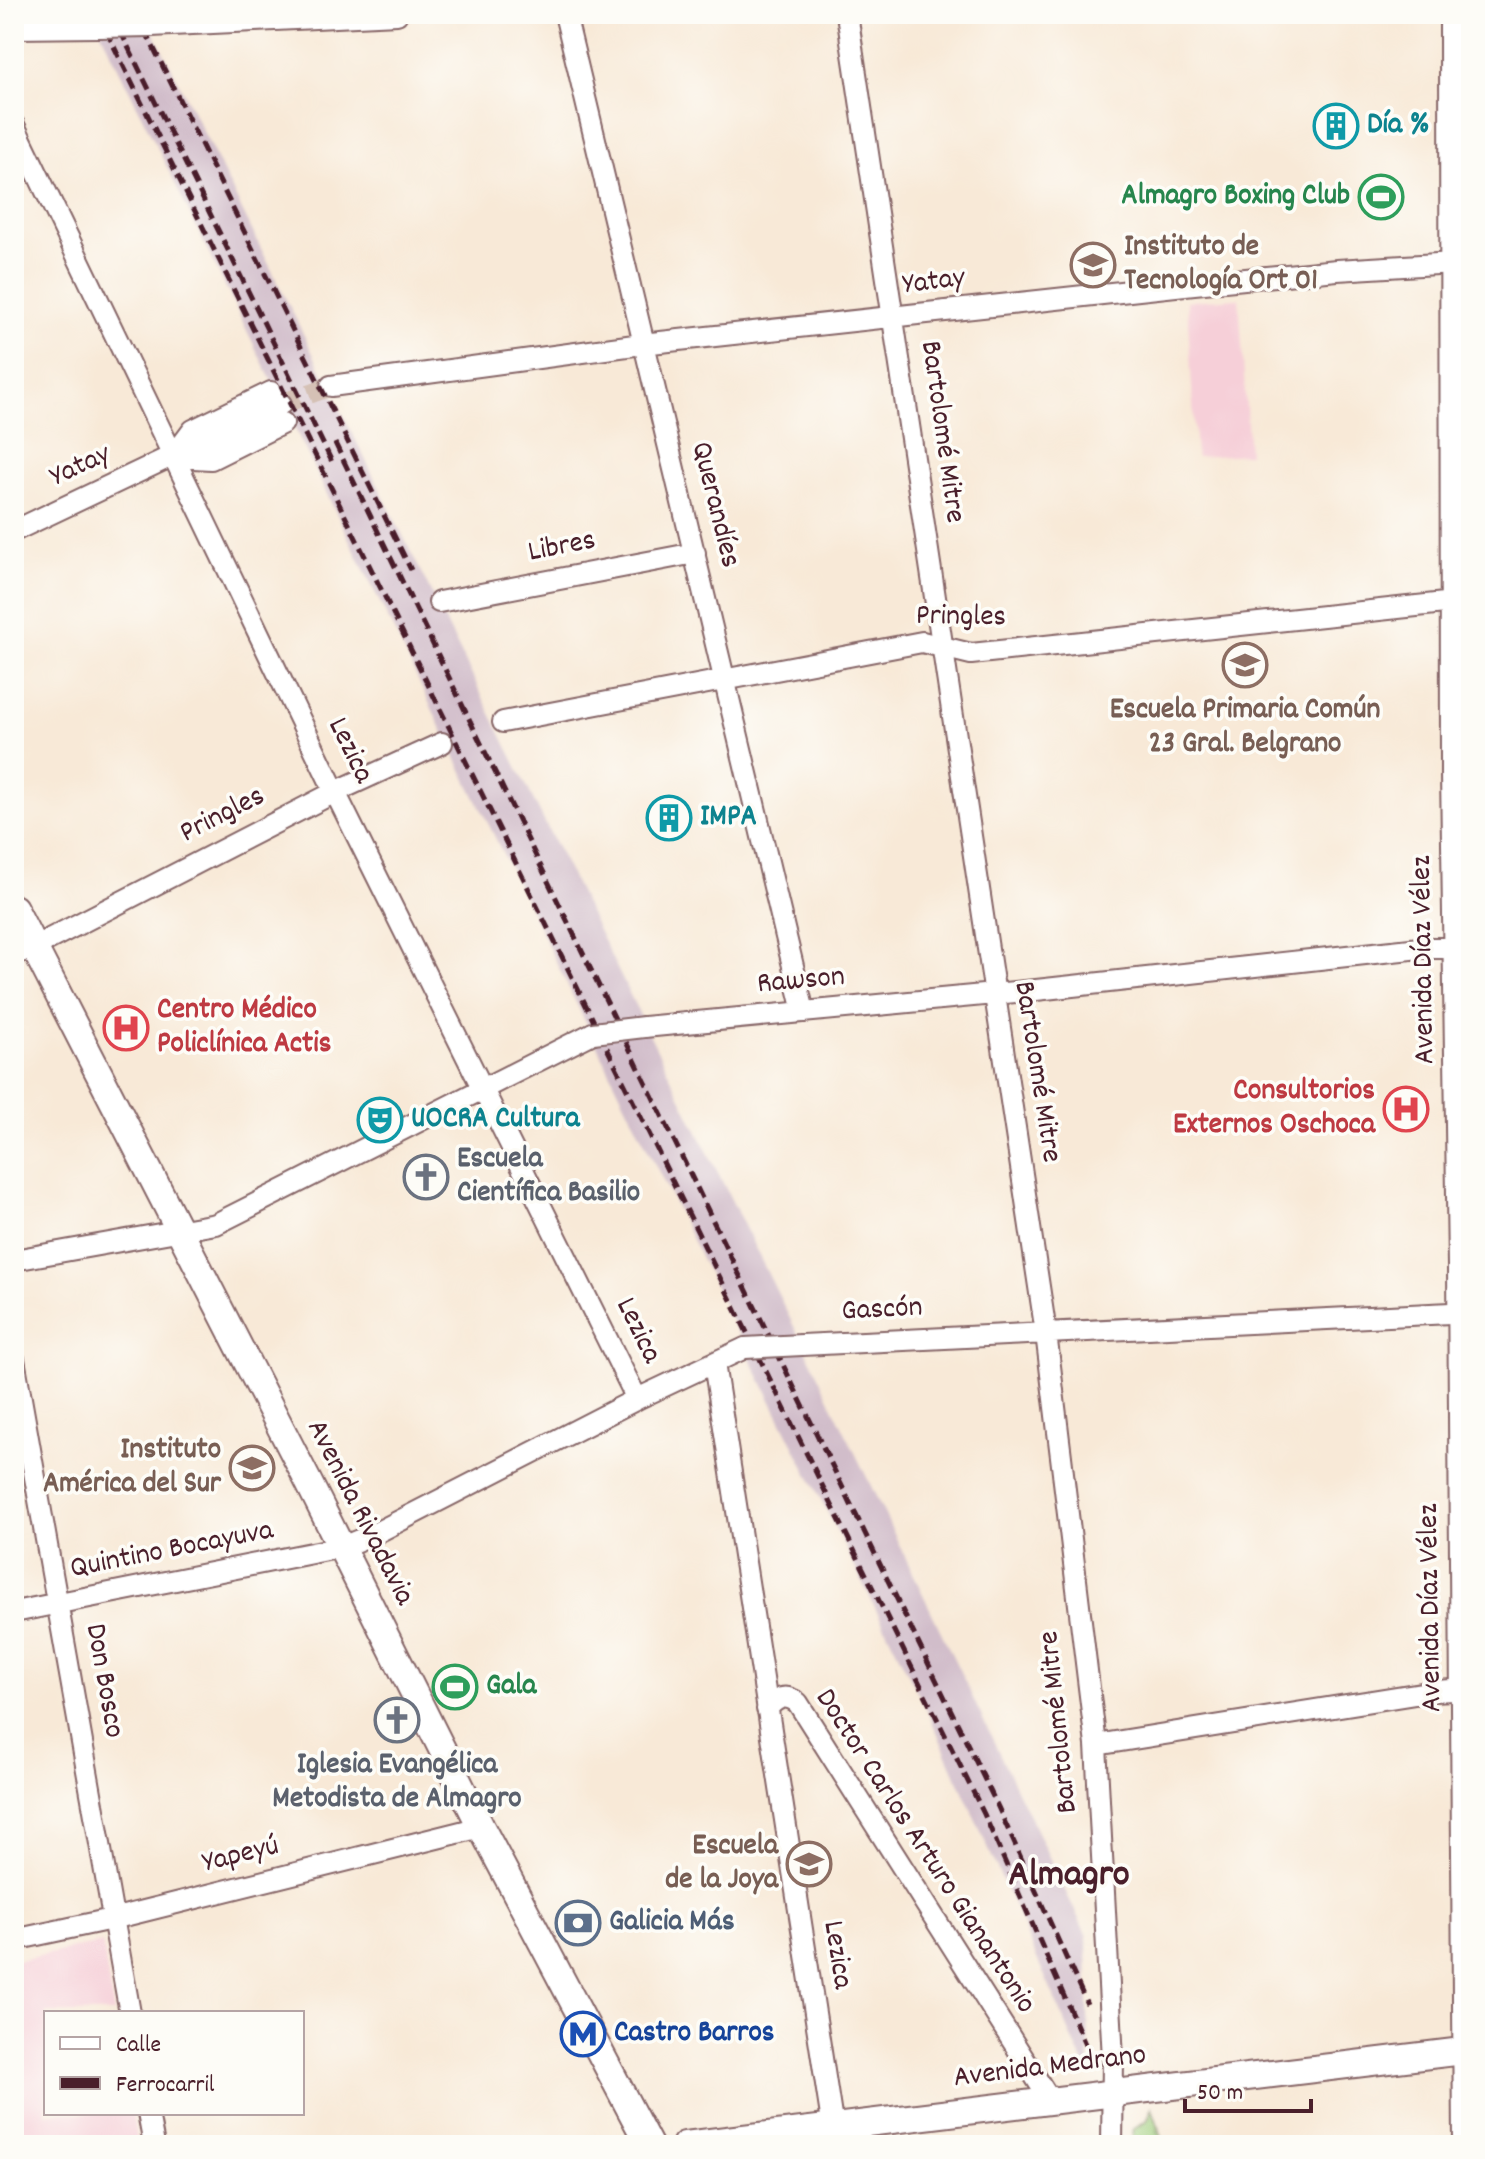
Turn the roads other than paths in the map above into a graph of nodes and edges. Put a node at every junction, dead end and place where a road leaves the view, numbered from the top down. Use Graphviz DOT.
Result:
graph roads {
  1 [pos="397,14"];
  2 [pos="565,14"];
  3 [pos="847,14"];
  4 [pos="1453,14"];
  5 [pos="155,22"];
  6 [pos="14,28"];
  7 [pos="14,125"];
  8 [pos="1462,262"];
  9 [pos="895,318"];
  10 [pos="642,344"];
  11 [pos="338,390"];
  12 [pos="278,407"];
  13 [pos="172,457"];
  14 [pos="14,531"];
  15 [pos="695,553"];
  16 [pos="439,602"];
  17 [pos="1462,603"];
  18 [pos="942,647"];
  19 [pos="727,679"];
  20 [pos="503,722"];
  21 [pos="442,743"];
  22 [pos="1462,773"];
  23 [pos="335,792"];
  24 [pos="14,908"];
  25 [pos="1464,948"];
  26 [pos="24,951"];
  27 [pos="994,994"];
  28 [pos="804,1012"];
  29 [pos="483,1088"];
  30 [pos="181,1230"];
  31 [pos="14,1260"];
  32 [pos="1466,1312"];
  33 [pos="1046,1333"];
  34 [pos="14,1359"];
  35 [pos="714,1363"];
  36 [pos="637,1399"];
  37 [pos="342,1547"];
  38 [pos="59,1604"];
  39 [pos="14,1612"];
  40 [pos="1468,1689"];
  41 [pos="767,1709"];
  42 [pos="1096,1745"];
  43 [pos="481,1827"];
  44 [pos="112,1919"];
  45 [pos="14,1940"];
  46 [pos="130,2011"];
  47 [pos="1469,2050"];
  48 [pos="1114,2092"];
  49 [pos="1050,2100"];
  50 [pos="148,2115"];
  51 [pos="833,2129"];
  52 [pos="154,2145"];
  53 [pos="649,2145"];
  54 [pos="685,2145"];
  55 [pos="1112,2145"];
  56 [pos="1467,2145"];
  1 -- 5 [label="street"];
  2 -- 10 [label="street, Querandíes"];
  3 -- 9 [label="street, Bartolomé Mitre"];
  4 -- 8 [label="main road, Avenida Díaz Vélez"];
  5 -- 6 [label="street, bridge"];
  7 -- 13 [label="street, Lezica"];
  8 -- 9 [label="street, Yatay"];
  8 -- 17 [label="main road, Avenida Díaz Vélez"];
  9 -- 10 [label="street, Yatay"];
  9 -- 18 [label="street, Bartolomé Mitre"];
  10 -- 11 [label="street, Yatay"];
  10 -- 15 [label="street, Querandíes"];
  12 -- 13 [label="street, Yatay"];
  13 -- 14 [label="street, Yatay"];
  13 -- 23 [label="street, Lezica"];
  15 -- 16 [label="street, Libres"];
  15 -- 19 [label="street, Querandíes"];
  17 -- 18 [label="street, Pringles"];
  17 -- 22 [label="main road, Avenida Díaz Vélez"];
  18 -- 19 [label="street, Pringles"];
  18 -- 27 [label="street, Bartolomé Mitre"];
  19 -- 20 [label="street, Pringles"];
  19 -- 28 [label="street, Querandíes"];
  21 -- 23 [label="street, Pringles"];
  22 -- 25 [label="main road, Avenida Díaz Vélez"];
  23 -- 26 [label="street, Pringles"];
  23 -- 29 [label="street, Lezica"];
  24 -- 26 [label="main road, Avenida Rivadavia"];
  25 -- 27 [label="street, Rawson"];
  25 -- 32 [label="main road, Avenida Díaz Vélez"];
  26 -- 30 [label="main road, Avenida Rivadavia"];
  27 -- 28 [label="street, Rawson"];
  27 -- 33 [label="street, Bartolomé Mitre"];
  28 -- 29 [label="street, Rawson, bridge"];
  29 -- 30 [label="street, Rawson"];
  29 -- 36 [label="street, Lezica"];
  30 -- 31 [label="street, Rawson"];
  30 -- 37 [label="main road, Avenida Rivadavia"];
  32 -- 33 [label="street, Gascón"];
  32 -- 40 [label="main road, Avenida Díaz Vélez"];
  33 -- 35 [label="street, Gascón, bridge"];
  33 -- 42 [label="street, Bartolomé Mitre"];
  34 -- 38 [label="street, Don Bosco"];
  35 -- 36 [label="street, Gascón"];
  35 -- 41 [label="street, Lezica"];
  36 -- 37 [label="street, Gascón"];
  37 -- 38 [label="street, Quintino Bocayuva"];
  37 -- 43 [label="main road, Avenida Rivadavia"];
  38 -- 39 [label="street, Quintino Bocayuva"];
  38 -- 44 [label="street, Don Bosco"];
  40 -- 42 [label="street"];
  40 -- 47 [label="main road, Avenida Díaz Vélez"];
  41 -- 49 [label="street, Doctor Carlos Arturo Gianantonio"];
  41 -- 51 [label="street, Lezica"];
  42 -- 48 [label="street, Bartolomé Mitre"];
  43 -- 44 [label="street, Yapeyú"];
  43 -- 53 [label="main road, Avenida Rivadavia"];
  44 -- 45 [label="street, Yapeyú"];
  44 -- 46 [label="street, Don Bosco"];
  47 -- 48 [label="main road, Avenida Medrano"];
  47 -- 56 [label="main road, Avenida Díaz Vélez"];
  48 -- 49 [label="main road, Avenida Medrano"];
  48 -- 55 [label="street, Bartolomé Mitre"];
  49 -- 51 [label="main road, Avenida Medrano"];
  50 -- 52 [label="street"];
  51 -- 54 [label="main road, Avenida Medrano"];
}
